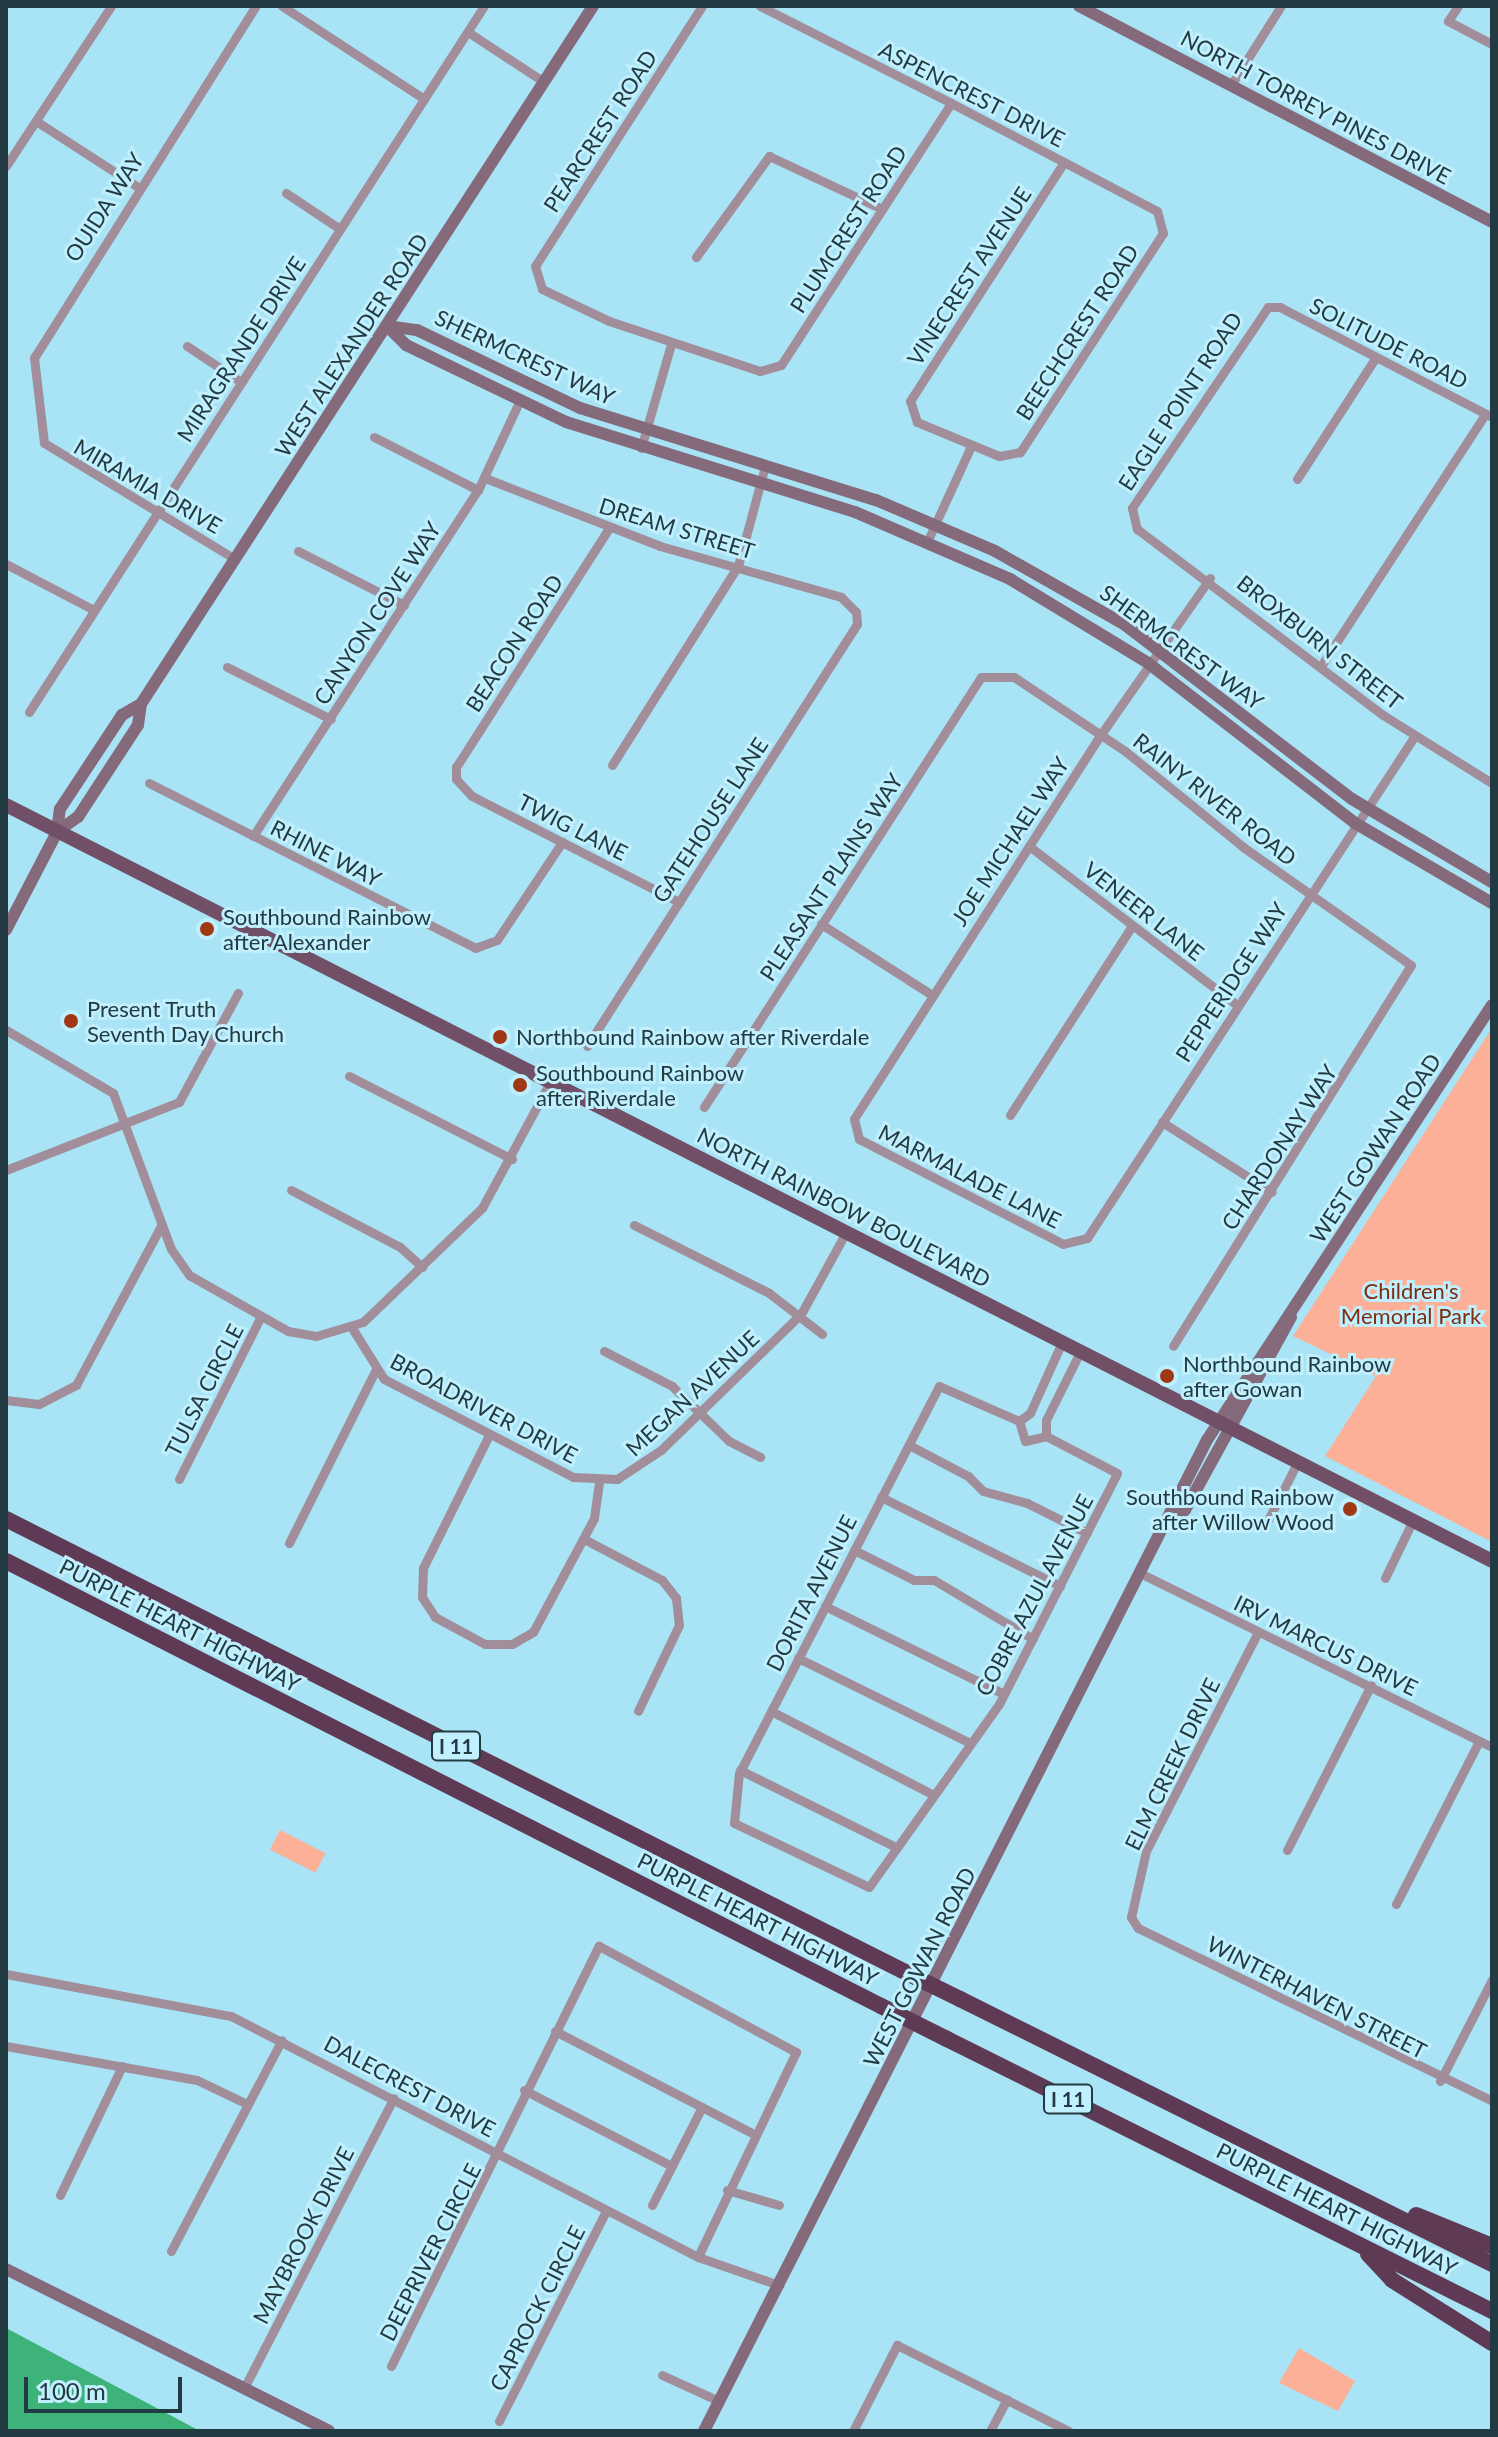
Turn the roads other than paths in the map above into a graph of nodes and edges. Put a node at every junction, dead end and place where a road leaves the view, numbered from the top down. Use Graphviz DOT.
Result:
graph roads {
  1 [pos="111,6"];
  2 [pos="256,6"];
  3 [pos="282,6"];
  4 [pos="484,6"];
  5 [pos="593,6"];
  6 [pos="702,6"];
  7 [pos="760,6"];
  8 [pos="1079,6"];
  9 [pos="1281,6"];
  10 [pos="1458,6"];
  11 [pos="468,32"];
  12 [pos="1492,44"];
  13 [pos="544,82"];
  14 [pos="1231,85"];
  15 [pos="424,99"];
  16 [pos="951,103"];
  17 [pos="36,121"];
  18 [pos="1064,162"];
  19 [pos="6,166"];
  20 [pos="138,187"];
  21 [pos="286,193"];
  22 [pos="882,209"];
  23 [pos="1162,222"];
  24 [pos="1492,222"];
  25 [pos="340,229"];
  26 [pos="696,257"];
  27 [pos="1268,307"];
  28 [pos="387,326"];
  29 [pos="671,344"];
  30 [pos="187,346"];
  31 [pos="1376,357"];
  32 [pos="241,382"];
  33 [pos="519,402"];
  34 [pos="1489,415"];
  35 [pos="646,432"];
  36 [pos="374,437"];
  37 [pos="44,443"];
  38 [pos="971,446"];
  39 [pos="641,449"];
  40 [pos="765,466"];
  41 [pos="485,478"];
  42 [pos="1297,479"];
  43 [pos="761,484"];
  44 [pos="478,490"];
  45 [pos="158,509"];
  46 [pos="1133,521"];
  47 [pos="935,524"];
  48 [pos="609,528"];
  49 [pos="928,540"];
  50 [pos="298,551"];
  51 [pos="235,559"];
  52 [pos="6,564"];
  53 [pos="738,566"];
  54 [pos="1210,578"];
  55 [pos="404,605"];
  56 [pos="94,610"];
  57 [pos="856,612"];
  58 [pos="1159,649"];
  59 [pos="1148,663"];
  60 [pos="1321,666"];
  61 [pos="227,667"];
  62 [pos="992,673"];
  63 [pos="141,704"];
  64 [pos="29,712"];
  65 [pos="331,719"];
  66 [pos="1101,734"];
  67 [pos="1414,737"];
  68 [pos="612,765"];
  69 [pos="456,779"];
  70 [pos="149,783"];
  71 [pos="1492,783"];
  72 [pos="6,805"];
  73 [pos="1365,808"];
  74 [pos="1355,823"];
  75 [pos="57,832"];
  76 [pos="253,836"];
  77 [pos="562,842"];
  78 [pos="1029,846"];
  79 [pos="1492,882"];
  80 [pos="1309,894"];
  81 [pos="679,902"];
  82 [pos="1492,903"];
  83 [pos="821,924"];
  84 [pos="1131,927"];
  85 [pos="6,930"];
  86 [pos="1411,965"];
  87 [pos="238,993"];
  88 [pos="932,995"];
  89 [pos="1237,1005"];
  90 [pos="1492,1005"];
  91 [pos="6,1030"];
  92 [pos="587,1046"];
  93 [pos="349,1076"];
  94 [pos="550,1082"];
  95 [pos="704,1107"];
  96 [pos="1010,1115"];
  97 [pos="1162,1122"];
  98 [pos="130,1126"];
  99 [pos="854,1130"];
  100 [pos="512,1159"];
  101 [pos="6,1170"];
  102 [pos="291,1190"];
  103 [pos="1272,1192"];
  104 [pos="634,1225"];
  105 [pos="161,1226"];
  106 [pos="846,1232"];
  107 [pos="1076,1244"];
  108 [pos="422,1267"];
  109 [pos="801,1314"];
  110 [pos="260,1318"];
  111 [pos="352,1328"];
  112 [pos="822,1334"];
  113 [pos="1062,1342"];
  114 [pos="1173,1346"];
  115 [pos="604,1351"];
  116 [pos="1080,1352"];
  117 [pos="375,1371"];
  118 [pos="6,1400"];
  119 [pos="701,1411"];
  120 [pos="1019,1421"];
  121 [pos="1222,1425"];
  122 [pos="489,1435"];
  123 [pos="1046,1436"];
  124 [pos="909,1445"];
  125 [pos="760,1457"];
  126 [pos="1297,1463"];
  127 [pos="179,1479"];
  128 [pos="599,1481"];
  129 [pos="881,1497"];
  130 [pos="6,1519"];
  131 [pos="1268,1520"];
  132 [pos="1413,1520"];
  133 [pos="1087,1533"];
  134 [pos="584,1539"];
  135 [pos="289,1543"];
  136 [pos="854,1550"];
  137 [pos="6,1561"];
  138 [pos="1492,1561"];
  139 [pos="1144,1575"];
  140 [pos="1385,1578"];
  141 [pos="1060,1586"];
  142 [pos="825,1606"];
  143 [pos="1258,1632"];
  144 [pos="1033,1639"];
  145 [pos="798,1658"];
  146 [pos="1371,1685"];
  147 [pos="1004,1694"];
  148 [pos="638,1711"];
  149 [pos="771,1711"];
  150 [pos="1479,1741"];
  151 [pos="970,1743"];
  152 [pos="1492,1747"];
  153 [pos="740,1770"];
  154 [pos="932,1794"];
  155 [pos="894,1846"];
  156 [pos="1287,1850"];
  157 [pos="869,1887"];
  158 [pos="1396,1904"];
  159 [pos="1131,1917"];
  160 [pos="6,1974"];
  161 [pos="1492,1980"];
  162 [pos="555,2031"];
  163 [pos="282,2040"];
  164 [pos="6,2046"];
  165 [pos="122,2066"];
  166 [pos="1440,2081"];
  167 [pos="524,2090"];
  168 [pos="394,2098"];
  169 [pos="1492,2101"];
  170 [pos="247,2104"];
  171 [pos="702,2107"];
  172 [pos="754,2134"];
  173 [pos="501,2154"];
  174 [pos="1291,2164"];
  175 [pos="672,2166"];
  176 [pos="727,2190"];
  177 [pos="60,2195"];
  178 [pos="652,2205"];
  179 [pos="779,2205"];
  180 [pos="606,2211"];
  181 [pos="1359,2244"];
  182 [pos="1492,2246"];
  183 [pos="171,2251"];
  184 [pos="698,2257"];
  185 [pos="1492,2264"];
  186 [pos="6,2269"];
  187 [pos="779,2285"];
  188 [pos="1492,2311"];
  189 [pos="1492,2343"];
  190 [pos="391,2366"];
  191 [pos="662,2375"];
  192 [pos="244,2388"];
  193 [pos="1007,2399"];
  194 [pos="719,2401"];
  195 [pos="499,2421"];
  196 [pos="329,2431"];
  197 [pos="704,2431"];
  198 [pos="853,2431"];
  199 [pos="990,2431"];
  200 [pos="1069,2431"];
  1 -- 17 [label="street"];
  2 -- 20 [label="street, OUIDA WAY"];
  3 -- 15 [label="street"];
  4 -- 11 [label="street, MIRAGRANDE DRIVE"];
  5 -- 13 [label="street, WEST ALEXANDER ROAD"];
  6 -- 29 [label="street, PEARCREST ROAD"];
  7 -- 16 [label="street, ASPENCREST DRIVE"];
  8 -- 14 [label="street, NORTH TORREY PINES DRIVE"];
  9 -- 14 [label="street"];
  10 -- 12 [label="street"];
  11 -- 13 [label="street"];
  11 -- 15 [label="street, MIRAGRANDE DRIVE"];
  13 -- 28 [label="street, WEST ALEXANDER ROAD"];
  14 -- 24 [label="street, NORTH TORREY PINES DRIVE"];
  15 -- 25 [label="street, MIRAGRANDE DRIVE"];
  16 -- 18 [label="street, ASPENCREST DRIVE"];
  16 -- 22 [label="street, PLUMCREST ROAD"];
  17 -- 19 [label="street"];
  17 -- 20 [label="street"];
  18 -- 23 [label="street, ASPENCREST DRIVE"];
  18 -- 38 [label="street, VINECREST AVENUE"];
  20 -- 37 [label="street, OUIDA WAY"];
  21 -- 25 [label="street"];
  22 -- 26 [label="street"];
  22 -- 29 [label="street, PLUMCREST ROAD"];
  23 -- 38 [label="street, BEECHCREST ROAD"];
  25 -- 32 [label="street, MIRAGRANDE DRIVE"];
  27 -- 31 [label="street, SOLITUDE ROAD"];
  27 -- 46 [label="street, EAGLE POINT ROAD"];
  28 -- 33 [label="street, SHERMCREST WAY"];
  28 -- 35 [label="street, SHERMCREST WAY"];
  28 -- 51 [label="street, WEST ALEXANDER ROAD"];
  29 -- 35 [label="street"];
  30 -- 32 [label="street"];
  31 -- 34 [label="street, SOLITUDE ROAD"];
  31 -- 42 [label="street"];
  32 -- 45 [label="street, MIRAGRANDE DRIVE"];
  33 -- 39 [label="street, SHERMCREST WAY"];
  33 -- 41 [label="street, CANYON COVE WAY"];
  34 -- 60 [label="street"];
  35 -- 39 [label="street"];
  35 -- 40 [label="street, SHERMCREST WAY"];
  36 -- 44 [label="street"];
  37 -- 45 [label="street, MIRAMIA DRIVE"];
  38 -- 47 [label="street"];
  39 -- 43 [label="street, SHERMCREST WAY"];
  40 -- 43 [label="street"];
  40 -- 47 [label="street, SHERMCREST WAY"];
  41 -- 44 [label="street, CANYON COVE WAY"];
  41 -- 48 [label="street, DREAM STREET"];
  43 -- 49 [label="street, SHERMCREST WAY"];
  43 -- 53 [label="street"];
  44 -- 55 [label="street, CANYON COVE WAY"];
  45 -- 51 [label="street, MIRAMIA DRIVE"];
  45 -- 56 [label="street, MIRAGRANDE DRIVE"];
  46 -- 54 [label="street, BROXBURN STREET"];
  47 -- 49 [label="street"];
  47 -- 58 [label="street, SHERMCREST WAY"];
  48 -- 53 [label="street, DREAM STREET"];
  48 -- 69 [label="street, BEACON ROAD"];
  49 -- 59 [label="street, SHERMCREST WAY"];
  50 -- 55 [label="street"];
  51 -- 63 [label="street, WEST ALEXANDER ROAD"];
  52 -- 56 [label="street"];
  53 -- 57 [label="street, DREAM STREET"];
  53 -- 68 [label="street"];
  54 -- 58 [label="street, JOE MICHAEL WAY"];
  54 -- 60 [label="street, BROXBURN STREET"];
  55 -- 65 [label="street, CANYON COVE WAY"];
  56 -- 64 [label="street, MIRAGRANDE DRIVE"];
  57 -- 81 [label="street, GATEHOUSE LANE"];
  58 -- 59 [label="street, JOE MICHAEL WAY"];
  58 -- 73 [label="street, SHERMCREST WAY"];
  59 -- 66 [label="street, JOE MICHAEL WAY"];
  59 -- 74 [label="street, SHERMCREST WAY"];
  60 -- 67 [label="street, BROXBURN STREET"];
  61 -- 65 [label="street"];
  62 -- 66 [label="street, RAINY RIVER ROAD"];
  62 -- 83 [label="street, PLEASANT PLAINS WAY"];
  63 -- 75 [label="street, WEST ALEXANDER ROAD"];
  63 -- 75 [label="street, WEST ALEXANDER ROAD"];
  65 -- 76 [label="street, CANYON COVE WAY"];
  66 -- 78 [label="street, JOE MICHAEL WAY"];
  66 -- 80 [label="street, RAINY RIVER ROAD"];
  67 -- 71 [label="street, BROXBURN STREET"];
  67 -- 73 [label="street, PEPPERIDGE WAY"];
  69 -- 77 [label="street, TWIG LANE"];
  70 -- 76 [label="street, RHINE WAY"];
  72 -- 75 [label="main road, NORTH RAINBOW BOULEVARD"];
  73 -- 74 [label="street, PEPPERIDGE WAY"];
  73 -- 79 [label="street, SHERMCREST WAY"];
  74 -- 80 [label="street, PEPPERIDGE WAY"];
  74 -- 82 [label="street, SHERMCREST WAY"];
  75 -- 85 [label="street, WEST ALEXANDER ROAD"];
  75 -- 94 [label="main road, NORTH RAINBOW BOULEVARD"];
  76 -- 77 [label="street, RHINE WAY"];
  77 -- 81 [label="street, TWIG LANE"];
  78 -- 84 [label="street, VENEER LANE"];
  78 -- 88 [label="street, JOE MICHAEL WAY"];
  80 -- 86 [label="street, RAINY RIVER ROAD"];
  80 -- 89 [label="street, PEPPERIDGE WAY"];
  81 -- 92 [label="street, GATEHOUSE LANE"];
  83 -- 88 [label="street"];
  83 -- 95 [label="street, PLEASANT PLAINS WAY"];
  84 -- 89 [label="street, VENEER LANE"];
  84 -- 96 [label="street"];
  86 -- 103 [label="street, CHARDONAY WAY"];
  87 -- 98 [label="street"];
  88 -- 99 [label="street, JOE MICHAEL WAY"];
  89 -- 97 [label="street, PEPPERIDGE WAY"];
  90 -- 121 [label="street, WEST GOWAN ROAD"];
  91 -- 98 [label="street"];
  93 -- 100 [label="street"];
  94 -- 100 [label="street"];
  94 -- 106 [label="main road, NORTH RAINBOW BOULEVARD"];
  97 -- 103 [label="street"];
  97 -- 107 [label="street, PEPPERIDGE WAY"];
  98 -- 101 [label="street"];
  98 -- 105 [label="street"];
  99 -- 107 [label="street, MARMALADE LANE"];
  100 -- 108 [label="street"];
  102 -- 108 [label="street"];
  103 -- 114 [label="street, CHARDONAY WAY"];
  104 -- 109 [label="street"];
  105 -- 110 [label="street"];
  105 -- 118 [label="street"];
  106 -- 109 [label="street, MEGAN AVENUE"];
  106 -- 113 [label="main road, NORTH RAINBOW BOULEVARD"];
  108 -- 111 [label="street"];
  109 -- 112 [label="street"];
  109 -- 119 [label="street, MEGAN AVENUE"];
  110 -- 111 [label="street"];
  110 -- 127 [label="street, TULSA CIRCLE"];
  111 -- 117 [label="street, BROADRIVER DRIVE"];
  113 -- 116 [label="main road, NORTH RAINBOW BOULEVARD"];
  113 -- 120 [label="street"];
  115 -- 119 [label="street"];
  116 -- 121 [label="main road, NORTH RAINBOW BOULEVARD"];
  116 -- 123 [label="street"];
  117 -- 122 [label="street, BROADRIVER DRIVE"];
  117 -- 135 [label="street"];
  119 -- 125 [label="street"];
  119 -- 128 [label="street, MEGAN AVENUE"];
  120 -- 123 [label="street"];
  120 -- 124 [label="street, DORITA AVENUE"];
  121 -- 126 [label="main road, NORTH RAINBOW BOULEVARD"];
  121 -- 139 [label="street, WEST GOWAN ROAD"];
  122 -- 128 [label="street, BROADRIVER DRIVE"];
  122 -- 134 [label="street"];
  123 -- 133 [label="street, COBRE AZUL AVENUE"];
  124 -- 129 [label="street, DORITA AVENUE"];
  124 -- 133 [label="street"];
  126 -- 131 [label="street"];
  126 -- 132 [label="main road, NORTH RAINBOW BOULEVARD"];
  128 -- 134 [label="street"];
  129 -- 136 [label="street, DORITA AVENUE"];
  129 -- 141 [label="street"];
  130 -- 174 [label="highway, PURPLE HEART HIGHWAY / I 11, bridge"];
  132 -- 138 [label="main road, NORTH RAINBOW BOULEVARD"];
  132 -- 140 [label="street"];
  133 -- 141 [label="street, COBRE AZUL AVENUE"];
  134 -- 148 [label="street"];
  136 -- 142 [label="street, DORITA AVENUE"];
  136 -- 144 [label="street"];
  137 -- 181 [label="highway, PURPLE HEART HIGHWAY / I 11, bridge"];
  139 -- 143 [label="street, IRV MARCUS DRIVE"];
  139 -- 187 [label="street, WEST GOWAN ROAD"];
  141 -- 144 [label="street, COBRE AZUL AVENUE"];
  142 -- 145 [label="street, DORITA AVENUE"];
  142 -- 147 [label="street"];
  143 -- 146 [label="street, IRV MARCUS DRIVE"];
  143 -- 159 [label="street, ELM CREEK DRIVE"];
  144 -- 147 [label="street, COBRE AZUL AVENUE"];
  145 -- 149 [label="street, DORITA AVENUE"];
  145 -- 151 [label="street"];
  146 -- 150 [label="street, IRV MARCUS DRIVE"];
  146 -- 156 [label="street"];
  147 -- 151 [label="street, COBRE AZUL AVENUE"];
  149 -- 153 [label="street, DORITA AVENUE"];
  149 -- 154 [label="street"];
  150 -- 152 [label="street, IRV MARCUS DRIVE"];
  150 -- 158 [label="street"];
  151 -- 154 [label="street, COBRE AZUL AVENUE"];
  153 -- 155 [label="street"];
  153 -- 157 [label="street, DORITA AVENUE"];
  154 -- 155 [label="street, COBRE AZUL AVENUE"];
  155 -- 157 [label="street, COBRE AZUL AVENUE"];
  159 -- 166 [label="street, WINTERHAVEN STREET"];
  160 -- 163 [label="street, DALECREST DRIVE"];
  161 -- 166 [label="street"];
  162 -- 167 [label="street, DEEPRIVER CIRCLE"];
  162 -- 171 [label="street"];
  162 -- 172 [label="street, DEEPRIVER CIRCLE"];
  163 -- 168 [label="street, DALECREST DRIVE"];
  163 -- 170 [label="street"];
  164 -- 165 [label="street"];
  165 -- 170 [label="street"];
  165 -- 177 [label="street"];
  166 -- 169 [label="street, WINTERHAVEN STREET"];
  167 -- 173 [label="street, DEEPRIVER CIRCLE"];
  167 -- 175 [label="street"];
  168 -- 173 [label="street, DALECREST DRIVE"];
  168 -- 192 [label="street, MAYBROOK DRIVE"];
  170 -- 183 [label="street"];
  171 -- 172 [label="street"];
  171 -- 175 [label="street"];
  172 -- 176 [label="street"];
  173 -- 180 [label="street, DALECREST DRIVE"];
  173 -- 190 [label="street, DEEPRIVER CIRCLE"];
  174 -- 182 [label="highway"];
  174 -- 185 [label="highway, PURPLE HEART HIGHWAY / I 11"];
  175 -- 178 [label="street"];
  176 -- 179 [label="street"];
  176 -- 184 [label="street"];
  180 -- 184 [label="street, DALECREST DRIVE"];
  180 -- 195 [label="street, CAPROCK CIRCLE"];
  181 -- 188 [label="highway, PURPLE HEART HIGHWAY / I 11"];
  181 -- 189 [label="highway"];
  184 -- 187 [label="street, DALECREST DRIVE"];
  186 -- 192 [label="street"];
  187 -- 194 [label="street, WEST GOWAN ROAD"];
  191 -- 194 [label="street"];
  192 -- 196 [label="street"];
  193 -- 198 [label="street"];
  193 -- 199 [label="street"];
  193 -- 200 [label="street"];
  194 -- 197 [label="street, WEST GOWAN ROAD"];
}
